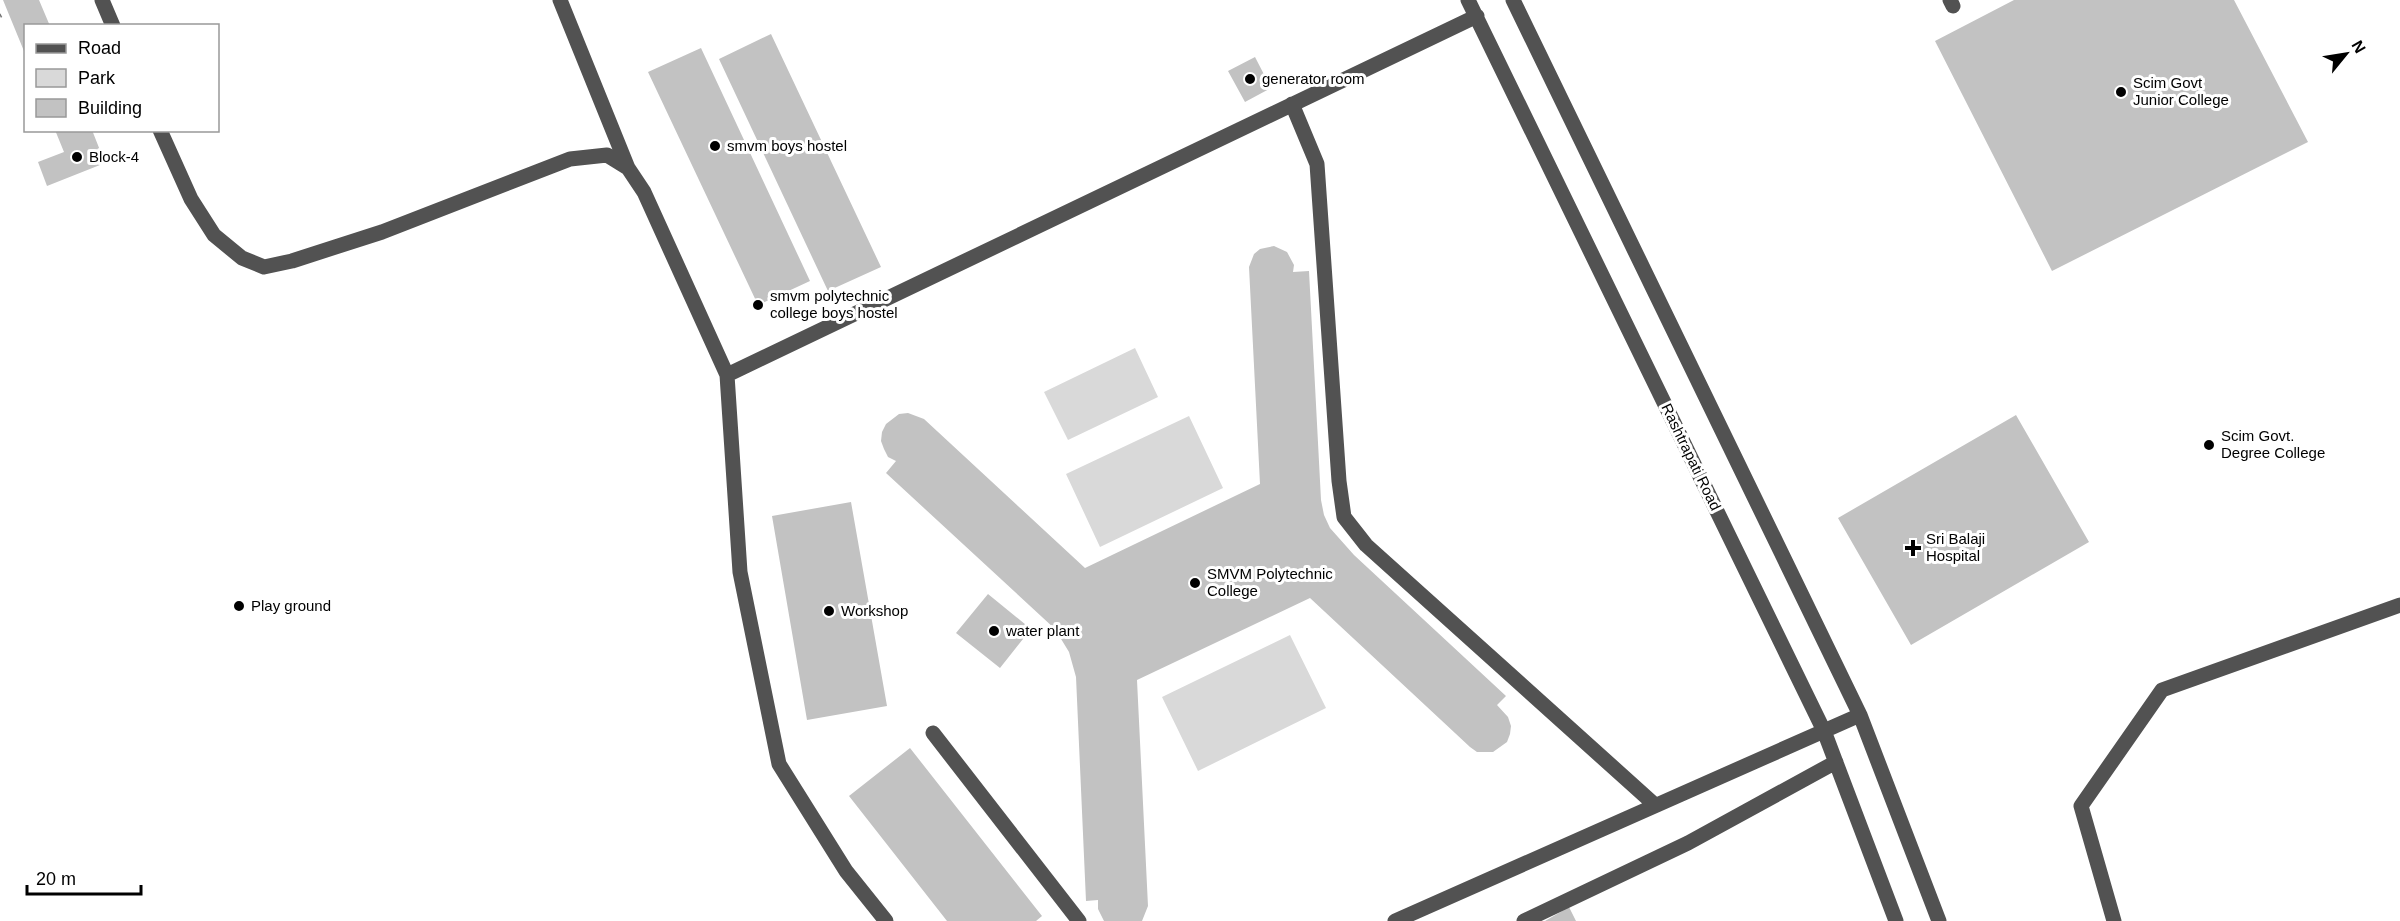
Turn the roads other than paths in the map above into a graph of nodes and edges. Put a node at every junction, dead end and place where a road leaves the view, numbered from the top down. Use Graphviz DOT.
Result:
graph roads {
  1 [pos="102,0"];
  2 [pos="560,0"];
  3 [pos="1468,0"];
  4 [pos="1513,0"];
  5 [pos="1477,16"];
  6 [pos="112,24"];
  7 [pos="1292,104"];
  8 [pos="161,132"];
  9 [pos="628,168"];
  10 [pos="727,375"];
  11 [pos="2400,605"];
  12 [pos="1860,715"];
  13 [pos="1824,731"];
  14 [pos="933,733"];
  15 [pos="1836,762"];
  16 [pos="1655,805"];
  17 [pos="886,921"];
  18 [pos="1079,921"];
  19 [pos="1395,921"];
  20 [pos="1524,921"];
  21 [pos="1896,921"];
  22 [pos="1939,921"];
  23 [pos="2114,921"];
  1 -- 6 [label="street"];
  2 -- 9 [label="street"];
  3 -- 5 [label="street, Rashtrapati Road"];
  4 -- 12 [label="street"];
  5 -- 7 [label="street"];
  5 -- 13 [label="street, Rashtrapati Road"];
  7 -- 10 [label="street"];
  7 -- 16 [label="street"];
  8 -- 9 [label="street"];
  9 -- 10 [label="street"];
  10 -- 17 [label="street"];
  11 -- 23 [label="street"];
  12 -- 13 [label="street"];
  12 -- 22 [label="street"];
  13 -- 15 [label="street, Rashtrapati Road"];
  13 -- 16 [label="street"];
  14 -- 18 [label="street"];
  15 -- 20 [label="street"];
  15 -- 21 [label="street, Rashtrapati Road"];
  16 -- 19 [label="street"];
}
